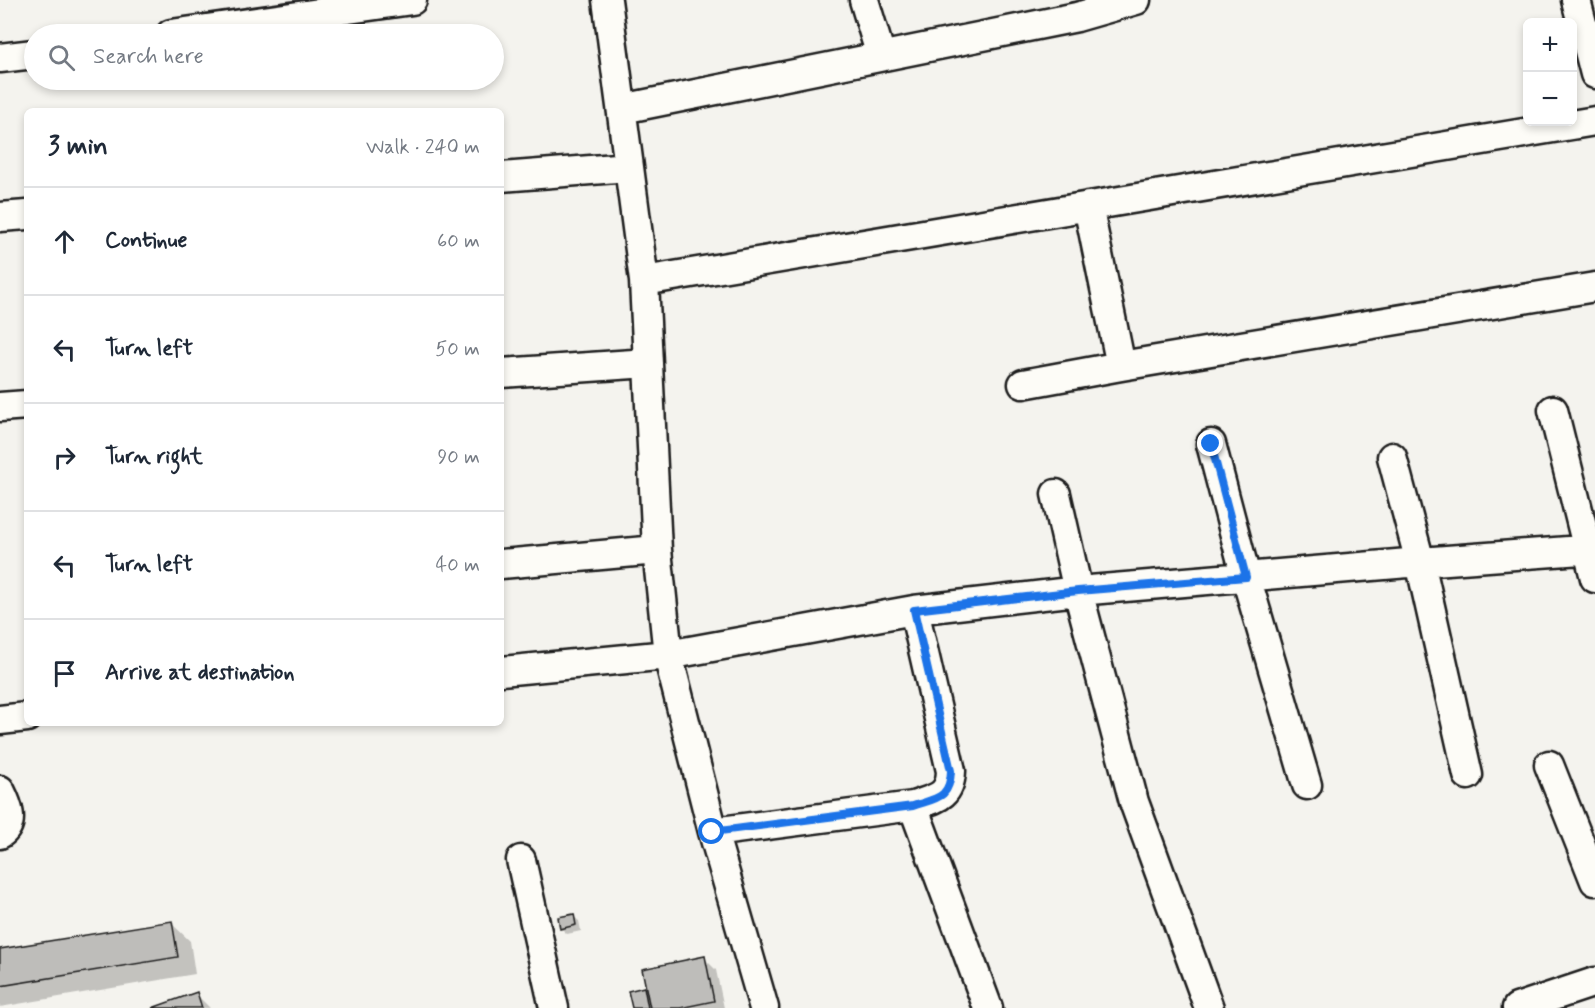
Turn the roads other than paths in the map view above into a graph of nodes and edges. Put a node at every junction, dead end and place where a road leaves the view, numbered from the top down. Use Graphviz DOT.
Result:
graph roads {
  1 [pos="412,0"];
  2 [pos="607,0"];
  3 [pos="864,0"];
  4 [pos="1136,0"];
  5 [pos="1576,0"];
  6 [pos="1074,8"];
  7 [pos="253,11"];
  8 [pos="207,24"];
  9 [pos="24,55"];
  10 [pos="881,56"];
  11 [pos="0,58"];
  12 [pos="1595,74"];
  13 [pos="622,109"];
  14 [pos="1595,121"];
  15 [pos="629,167"];
  16 [pos="504,177"];
  17 [pos="1088,206"];
  18 [pos="24,214"];
  19 [pos="0,217"];
  20 [pos="644,281"];
  21 [pos="1595,287"];
  22 [pos="648,363"];
  23 [pos="1121,366"];
  24 [pos="504,373"];
  25 [pos="1023,384"];
  26 [pos="24,405"];
  27 [pos="0,407"];
  28 [pos="1553,410"];
  29 [pos="1211,444"];
  30 [pos="1392,457"];
  31 [pos="1056,494"];
  32 [pos="1592,549"];
  33 [pos="657,550"];
  34 [pos="1420,562"];
  35 [pos="504,564"];
  36 [pos="1246,577"];
  37 [pos="1595,578"];
  38 [pos="1078,591"];
  39 [pos="914,610"];
  40 [pos="668,655"];
  41 [pos="504,671"];
  42 [pos="24,717"];
  43 [pos="0,720"];
  44 [pos="1549,765"];
  45 [pos="1468,775"];
  46 [pos="1307,785"];
  47 [pos="0,790"];
  48 [pos="913,806"];
  49 [pos="712,832"];
  50 [pos="0,834"];
  51 [pos="521,860"];
  52 [pos="1595,881"];
  53 [pos="1595,982"];
  54 [pos="554,1008"];
  55 [pos="764,1008"];
  56 [pos="988,1008"];
  57 [pos="1209,1008"];
  58 [pos="1517,1008"];
  1 -- 7 [label="street"];
  2 -- 13 [label="street"];
  3 -- 10 [label="street"];
  4 -- 6 [label="street"];
  5 -- 12 [label="street"];
  6 -- 10 [label="street"];
  7 -- 8 [label="street"];
  9 -- 11 [label="street"];
  10 -- 13 [label="street"];
  13 -- 15 [label="street"];
  14 -- 17 [label="street"];
  15 -- 16 [label="street"];
  15 -- 20 [label="street"];
  17 -- 20 [label="street"];
  17 -- 23 [label="street"];
  18 -- 19 [label="street"];
  20 -- 22 [label="street"];
  21 -- 23 [label="street"];
  22 -- 24 [label="street"];
  22 -- 33 [label="street"];
  23 -- 25 [label="street"];
  26 -- 27 [label="street"];
  28 -- 32 [label="street"];
  29 -- 36 [label="street"];
  30 -- 34 [label="street"];
  31 -- 38 [label="street"];
  32 -- 34 [label="street"];
  32 -- 37 [label="street"];
  33 -- 35 [label="street"];
  33 -- 40 [label="street"];
  34 -- 36 [label="street"];
  34 -- 45 [label="street"];
  36 -- 38 [label="street"];
  36 -- 46 [label="street"];
  38 -- 39 [label="street"];
  38 -- 57 [label="street"];
  39 -- 40 [label="street"];
  39 -- 48 [label="street"];
  40 -- 41 [label="street"];
  40 -- 49 [label="street"];
  42 -- 43 [label="street"];
  44 -- 52 [label="street"];
  47 -- 50 [label="street"];
  48 -- 49 [label="street"];
  48 -- 56 [label="street"];
  49 -- 55 [label="street"];
  51 -- 54 [label="street"];
  53 -- 58 [label="street"];
}
